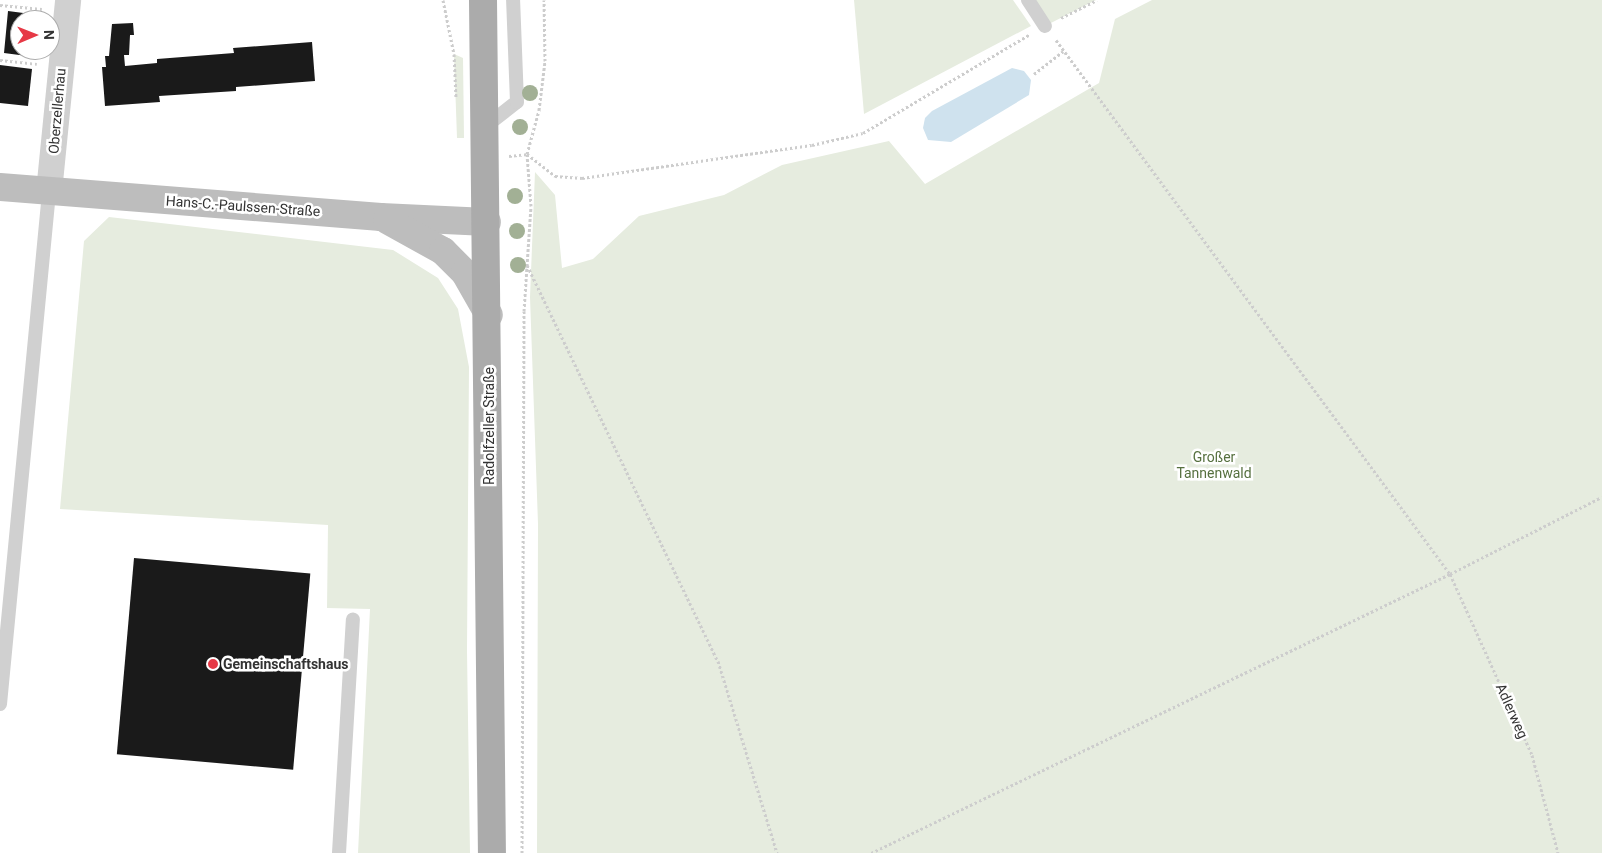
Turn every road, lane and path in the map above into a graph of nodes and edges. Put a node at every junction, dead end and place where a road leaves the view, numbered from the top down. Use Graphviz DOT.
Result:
graph roads {
  1 [pos="483,0"];
  2 [pos="513,0"];
  3 [pos="544,0"];
  4 [pos="1028,0"];
  5 [pos="1097,0"];
  6 [pos="0,5"];
  7 [pos="67,6"];
  8 [pos="1045,26"];
  9 [pos="1063,50"];
  10 [pos="0,60"];
  11 [pos="61,67"];
  12 [pos="1034,74"];
  13 [pos="486,126"];
  14 [pos="527,154"];
  15 [pos="0,187"];
  16 [pos="49,192"];
  17 [pos="381,217"];
  18 [pos="487,222"];
  19 [pos="526,264"];
  20 [pos="488,316"];
  21 [pos="1602,497"];
  22 [pos="1450,574"];
  23 [pos="352,619"];
  24 [pos="0,704"];
  25 [pos="339,853"];
  26 [pos="492,853"];
  27 [pos="522,853"];
  28 [pos="777,853"];
  29 [pos="871,853"];
  30 [pos="1558,853"];
  1 -- 13 [label="main road, Radolfzeller Straße"];
  2 -- 13 [label="lane"];
  3 -- 14 [label="path"];
  4 -- 8 [label="lane"];
  5 -- 8 [label="path"];
  6 -- 7 [label="path"];
  7 -- 11 [label="street, Oberzellerhau"];
  8 -- 9 [label="path, Adlerweg"];
  8 -- 14 [label="path"];
  9 -- 12 [label="path"];
  9 -- 22 [label="path, Adlerweg"];
  10 -- 11 [label="path"];
  11 -- 16 [label="street, Oberzellerhau"];
  13 -- 18 [label="main road, Radolfzeller Straße"];
  14 -- 19 [label="path"];
  15 -- 16 [label="street, Hans-C.-Paulssen-Straße"];
  16 -- 17 [label="street, Hans-C.-Paulssen-Straße"];
  16 -- 24 [label="lane"];
  17 -- 18 [label="street, Hans-C.-Paulssen-Straße"];
  17 -- 20 [label="street"];
  18 -- 20 [label="main road, Radolfzeller Straße"];
  19 -- 27 [label="path"];
  19 -- 28 [label="path"];
  20 -- 26 [label="main road, Radolfzeller Straße"];
  21 -- 22 [label="path"];
  22 -- 29 [label="path"];
  22 -- 30 [label="path, Adlerweg"];
  23 -- 25 [label="lane"];
}
